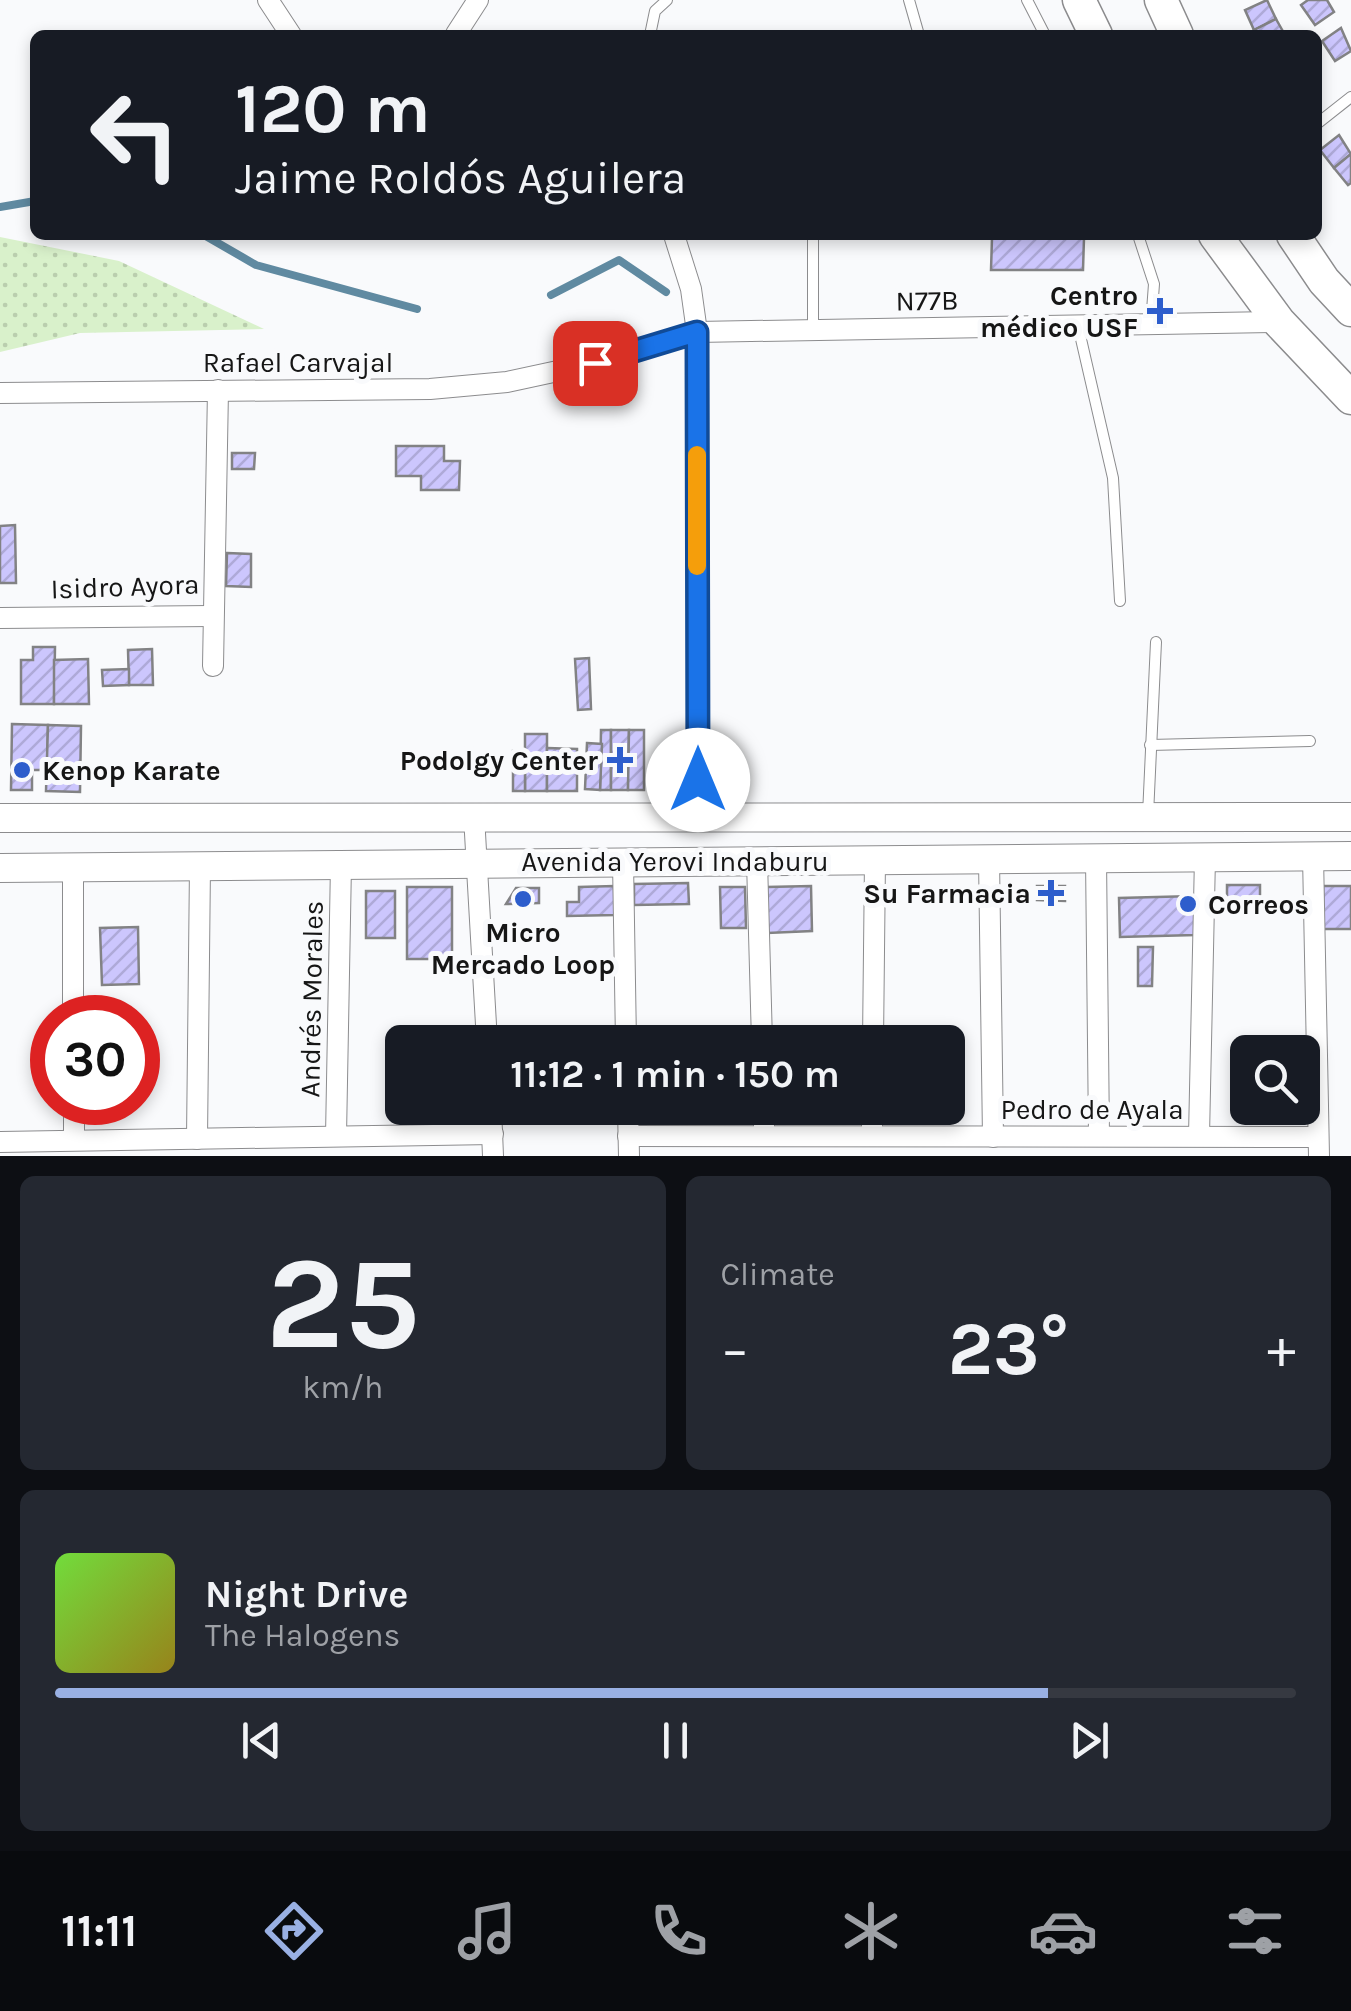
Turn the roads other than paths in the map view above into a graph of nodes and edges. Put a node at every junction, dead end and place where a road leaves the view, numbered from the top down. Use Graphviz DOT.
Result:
graph roads {
  1 [pos="268,0"];
  2 [pos="478,0"];
  3 [pos="666,0"];
  4 [pos="909,0"];
  5 [pos="1027,0"];
  6 [pos="1079,0"];
  7 [pos="1161,0"];
  8 [pos="289,30"];
  9 [pos="459,30"];
  10 [pos="651,30"];
  11 [pos="918,30"];
  12 [pos="1043,30"];
  13 [pos="1094,30"];
  14 [pos="1175,30"];
  15 [pos="1351,96"];
  16 [pos="1322,121"];
  17 [pos="676,240"];
  18 [pos="814,240"];
  19 [pos="1140,240"];
  20 [pos="1219,240"];
  21 [pos="1297,240"];
  22 [pos="1351,310"];
  23 [pos="1279,322"];
  24 [pos="1078,324"];
  25 [pos="1151,324"];
  26 [pos="813,330"];
  27 [pos="697,332"];
  28 [pos="218,390"];
  29 [pos="0,394"];
  30 [pos="1351,398"];
  31 [pos="1120,601"];
  32 [pos="211,616"];
  33 [pos="0,618"];
  34 [pos="1156,642"];
  35 [pos="212,666"];
  36 [pos="1310,741"];
  37 [pos="1150,745"];
  38 [pos="474,816"];
  39 [pos="1148,816"];
  40 [pos="698,817"];
  41 [pos="1351,817"];
  42 [pos="0,818"];
  43 [pos="1313,856"];
  44 [pos="1351,856"];
  45 [pos="1205,857"];
  46 [pos="1096,858"];
  47 [pos="989,859"];
  48 [pos="875,860"];
  49 [pos="756,861"];
  50 [pos="624,862"];
  51 [pos="476,863"];
  52 [pos="340,864"];
  53 [pos="200,866"];
  54 [pos="73,867"];
  55 [pos="0,868"];
  56 [pos="73,995"];
  57 [pos="486,1025"];
  58 [pos="626,1025"];
  59 [pos="761,1025"];
  60 [pos="873,1025"];
  61 [pos="74,1125"];
  62 [pos="492,1125"];
  63 [pos="764,1125"];
  64 [pos="872,1125"];
  65 [pos="493,1134"];
  66 [pos="336,1136"];
  67 [pos="764,1136"];
  68 [pos="872,1136"];
  69 [pos="1100,1136"];
  70 [pos="1199,1136"];
  71 [pos="993,1137"];
  72 [pos="74,1140"];
  73 [pos="197,1140"];
  74 [pos="0,1142"];
  75 [pos="628,1146"];
  76 [pos="1317,1146"];
  77 [pos="492,1156"];
  1 -- 8 [label="street"];
  2 -- 9 [label="street"];
  3 -- 10 [label="lane"];
  4 -- 11 [label="lane"];
  5 -- 12 [label="lane"];
  6 -- 13 [label="main road"];
  7 -- 14 [label="main road"];
  15 -- 16 [label="lane"];
  17 -- 27 [label="street"];
  18 -- 26 [label="lane"];
  19 -- 25 [label="lane"];
  20 -- 23 [label="main road"];
  21 -- 22 [label="main road"];
  23 -- 25 [label="street, N77B"];
  23 -- 30 [label="main road"];
  24 -- 25 [label="street, N77B"];
  24 -- 26 [label="street, N77B"];
  24 -- 31 [label="lane"];
  26 -- 27 [label="street, N77B"];
  27 -- 28 [label="street, Rafael Carvajal"];
  27 -- 40 [label="street"];
  28 -- 29 [label="street, Rafael Carvajal"];
  28 -- 32 [label="street, Isidro Ayora"];
  32 -- 33 [label="street, Isidro Ayora"];
  32 -- 35 [label="street"];
  34 -- 37 [label="lane"];
  36 -- 37 [label="lane"];
  37 -- 39 [label="lane"];
  38 -- 40 [label="street, Avenida Yerovi Indaburu"];
  38 -- 42 [label="street, Avenida Yerovi Indaburu"];
  38 -- 51 [label="street"];
  39 -- 40 [label="street, Avenida Yerovi Indaburu"];
  39 -- 41 [label="street, Avenida Yerovi Indaburu"];
  43 -- 44 [label="street, Avenida Yerovi Indaburu"];
  43 -- 45 [label="street, Avenida Yerovi Indaburu"];
  43 -- 76 [label="street"];
  45 -- 46 [label="street, Avenida Yerovi Indaburu"];
  45 -- 70 [label="street"];
  46 -- 47 [label="street, Avenida Yerovi Indaburu"];
  46 -- 69 [label="street"];
  47 -- 48 [label="street, Avenida Yerovi Indaburu"];
  47 -- 71 [label="street"];
  48 -- 49 [label="street, Avenida Yerovi Indaburu"];
  48 -- 60 [label="street"];
  49 -- 50 [label="street, Avenida Yerovi Indaburu"];
  49 -- 59 [label="street"];
  50 -- 51 [label="street, Avenida Yerovi Indaburu"];
  50 -- 58 [label="street"];
  51 -- 52 [label="street, Avenida Yerovi Indaburu"];
  51 -- 57 [label="street"];
  52 -- 53 [label="street, Avenida Yerovi Indaburu"];
  52 -- 66 [label="street, Andrés Morales"];
  53 -- 54 [label="street, Avenida Yerovi Indaburu"];
  53 -- 73 [label="street"];
  54 -- 55 [label="street, Avenida Yerovi Indaburu"];
  54 -- 56 [label="street"];
  61 -- 72 [label="street"];
  62 -- 65 [label="street"];
  63 -- 67 [label="street"];
  64 -- 68 [label="street"];
  65 -- 66 [label="street"];
  65 -- 77 [label="street"];
  66 -- 73 [label="street"];
  67 -- 68 [label="street, Pedro de Ayala"];
  67 -- 75 [label="street, Pedro de Ayala"];
  68 -- 71 [label="street, Pedro de Ayala"];
  69 -- 70 [label="street, Pedro de Ayala"];
  69 -- 71 [label="street, Pedro de Ayala"];
  70 -- 76 [label="street, Pedro de Ayala"];
  72 -- 73 [label="street"];
  72 -- 74 [label="street"];
}
